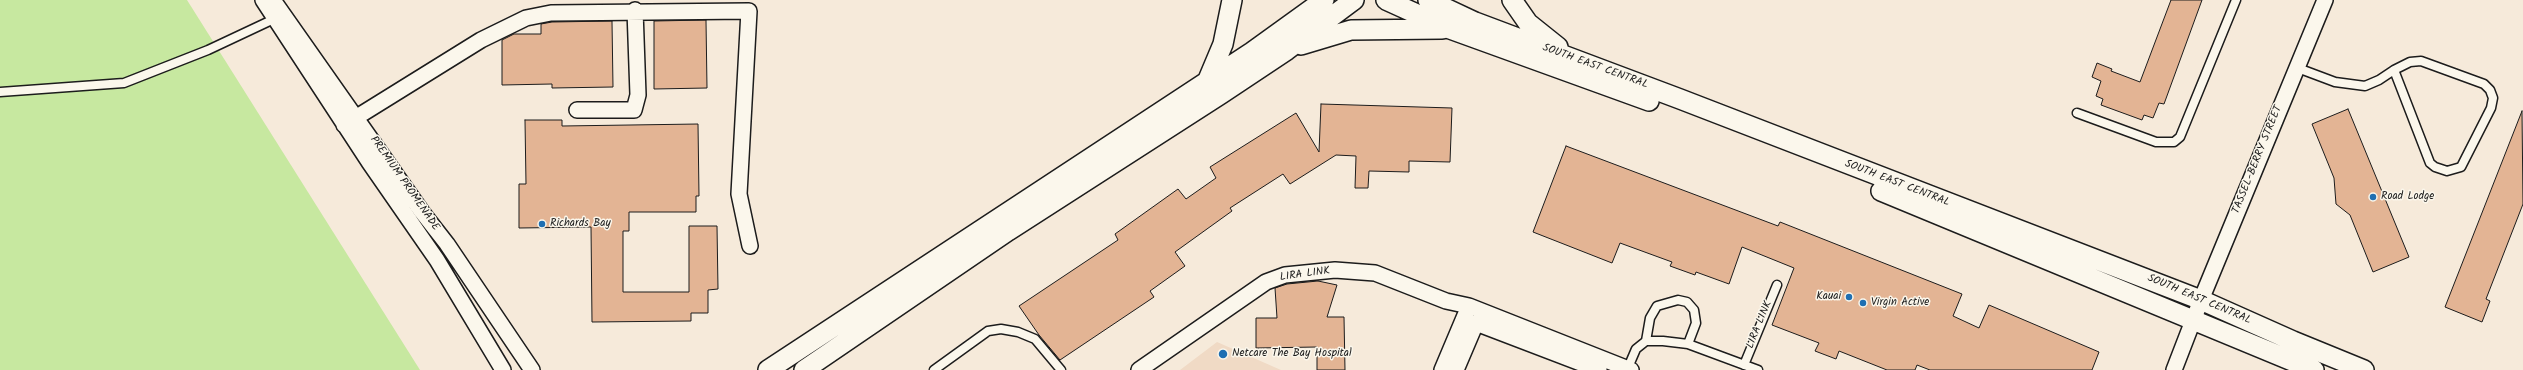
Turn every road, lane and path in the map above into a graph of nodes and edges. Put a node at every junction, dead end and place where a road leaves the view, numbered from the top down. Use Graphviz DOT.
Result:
graph roads {
  1 [pos="263,0"];
  2 [pos="274,0"];
  3 [pos="1232,0"];
  4 [pos="1324,0"];
  5 [pos="1354,0"];
  6 [pos="1386,0"];
  7 [pos="1428,0"];
  8 [pos="1512,0"];
  9 [pos="2236,0"];
  10 [pos="2325,0"];
  11 [pos="635,10"];
  12 [pos="274,19"];
  13 [pos="1450,29"];
  14 [pos="1287,50"];
  15 [pos="1584,63"];
  16 [pos="2295,67"];
  17 [pos="2394,70"];
  18 [pos="1207,82"];
  19 [pos="0,92"];
  20 [pos="577,110"];
  21 [pos="2076,113"];
  22 [pos="350,121"];
  23 [pos="750,246"];
  24 [pos="1776,285"];
  25 [pos="2201,300"];
  26 [pos="1472,315"];
  27 [pos="2194,322"];
  28 [pos="1646,341"];
  29 [pos="1688,344"];
  30 [pos="1744,365"];
  31 [pos="1457,368"];
  32 [pos="503,370"];
  33 [pos="532,370"];
  34 [pos="768,370"];
  35 [pos="804,370"];
  36 [pos="934,370"];
  37 [pos="1061,370"];
  38 [pos="1139,370"];
  39 [pos="1442,370"];
  40 [pos="1599,370"];
  41 [pos="1628,370"];
  42 [pos="1758,370"];
  43 [pos="2174,370"];
  44 [pos="2314,370"];
  45 [pos="2364,370"];
  1 -- 12 [label="street, PREMIUM PROMENADE"];
  2 -- 22 [label="street, PREMIUM PROMENADE"];
  3 -- 18 [label="street"];
  4 -- 18 [label="street"];
  5 -- 14 [label="street"];
  6 -- 13 [label="street, SOUTH EAST CENTRAL"];
  7 -- 15 [label="street, SOUTH EAST CENTRAL"];
  8 -- 15 [label="street"];
  9 -- 21 [label="lane"];
  10 -- 16 [label="street, TASSEL-BERRY STREET"];
  11 -- 20 [label="street"];
  11 -- 22 [label="street"];
  11 -- 23 [label="street"];
  12 -- 19 [label="lane"];
  12 -- 22 [label="street, PREMIUM PROMENADE"];
  13 -- 14 [label="street"];
  13 -- 27 [label="street, SOUTH EAST CENTRAL"];
  14 -- 35 [label="street"];
  15 -- 25 [label="street, SOUTH EAST CENTRAL"];
  16 -- 17 [label="lane"];
  16 -- 25 [label="street, TASSEL-BERRY STREET"];
  17 -- 17 [label="lane"];
  18 -- 34 [label="street"];
  22 -- 32 [label="street, PREMIUM PROMENADE"];
  22 -- 33 [label="street, PREMIUM PROMENADE"];
  24 -- 30 [label="lane, LIRA LINK"];
  25 -- 27 [label="street, TASSEL-BERRY STREET"];
  25 -- 45 [label="street, SOUTH EAST CENTRAL"];
  26 -- 31 [label="street"];
  26 -- 38 [label="street, LIRA LINK"];
  26 -- 39 [label="street"];
  26 -- 40 [label="street"];
  26 -- 41 [label="street"];
  27 -- 43 [label="street"];
  27 -- 44 [label="street, SOUTH EAST CENTRAL"];
  28 -- 29 [label="lane"];
  28 -- 29 [label="lane"];
  28 -- 41 [label="lane"];
  29 -- 30 [label="lane"];
  30 -- 42 [label="lane"];
  36 -- 37 [label="lane"];
}
